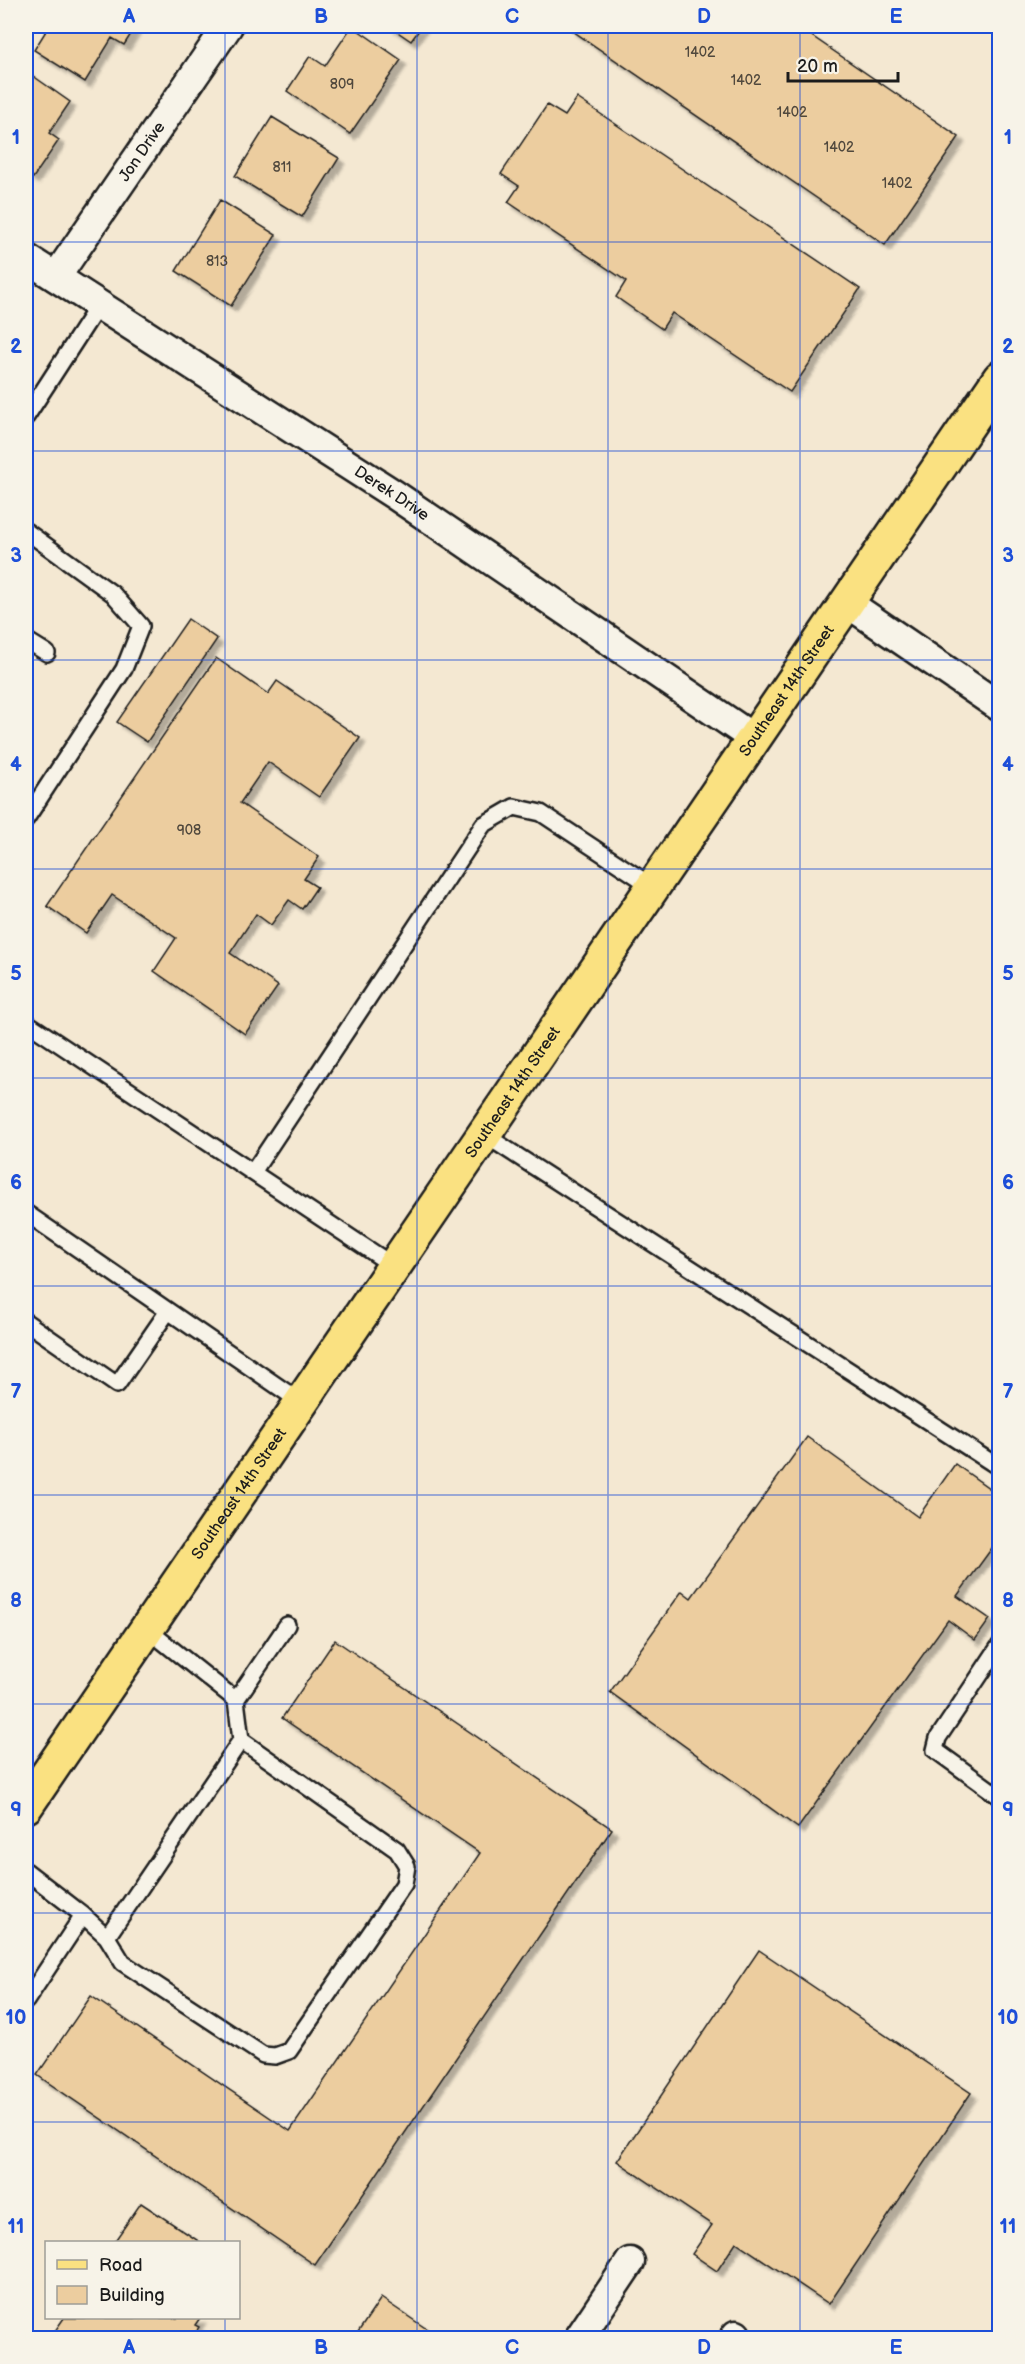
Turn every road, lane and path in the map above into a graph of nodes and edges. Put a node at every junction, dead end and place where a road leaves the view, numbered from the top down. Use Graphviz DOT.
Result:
graph roads {
  1 [pos="228,26"];
  2 [pos="26,258"];
  3 [pos="56,278"];
  4 [pos="98,306"];
  5 [pos="999,378"];
  6 [pos="26,417"];
  7 [pos="26,531"];
  8 [pos="846,602"];
  9 [pos="26,640"];
  10 [pos="47,653"];
  11 [pos="999,706"];
  12 [pos="753,738"];
  13 [pos="26,819"];
  14 [pos="653,887"];
  15 [pos="26,1022"];
  16 [pos="485,1135"];
  17 [pos="253,1172"];
  18 [pos="27,1217"];
  19 [pos="395,1267"];
  20 [pos="168,1311"];
  21 [pos="26,1322"];
  22 [pos="302,1403"];
  23 [pos="999,1468"];
  24 [pos="287,1625"];
  25 [pos="147,1629"];
  26 [pos="999,1644"];
  27 [pos="236,1700"];
  28 [pos="241,1740"];
  29 [pos="30,1791"];
  30 [pos="999,1797"];
  31 [pos="26,1870"];
  32 [pos="83,1916"];
  33 [pos="106,1937"];
  34 [pos="26,2001"];
  35 [pos="630,2262"];
  36 [pos="579,2338"];
  1 -- 3 [label="street, Jon Drive"];
  2 -- 3 [label="street, Derek Drive"];
  3 -- 4 [label="street, Derek Drive"];
  4 -- 6 [label="lane"];
  4 -- 12 [label="street, Derek Drive"];
  5 -- 8 [label="main road, Southeast 14th Street"];
  7 -- 13 [label="lane"];
  8 -- 11 [label="street"];
  8 -- 12 [label="main road, Southeast 14th Street"];
  9 -- 10 [label="lane"];
  12 -- 14 [label="main road, Southeast 14th Street"];
  14 -- 16 [label="main road, Southeast 14th Street"];
  14 -- 17 [label="lane"];
  15 -- 17 [label="lane"];
  16 -- 19 [label="main road, Southeast 14th Street"];
  16 -- 23 [label="lane"];
  17 -- 19 [label="lane"];
  18 -- 20 [label="lane"];
  19 -- 22 [label="main road, Southeast 14th Street"];
  20 -- 21 [label="lane"];
  20 -- 22 [label="lane"];
  22 -- 25 [label="main road, Southeast 14th Street"];
  24 -- 27 [label="lane"];
  25 -- 27 [label="lane"];
  25 -- 29 [label="main road, Southeast 14th Street"];
  26 -- 30 [label="lane"];
  27 -- 28 [label="lane"];
  28 -- 33 [label="lane"];
  28 -- 33 [label="lane"];
  31 -- 32 [label="lane"];
  32 -- 33 [label="lane"];
  32 -- 34 [label="lane"];
  35 -- 36 [label="street"];
}
